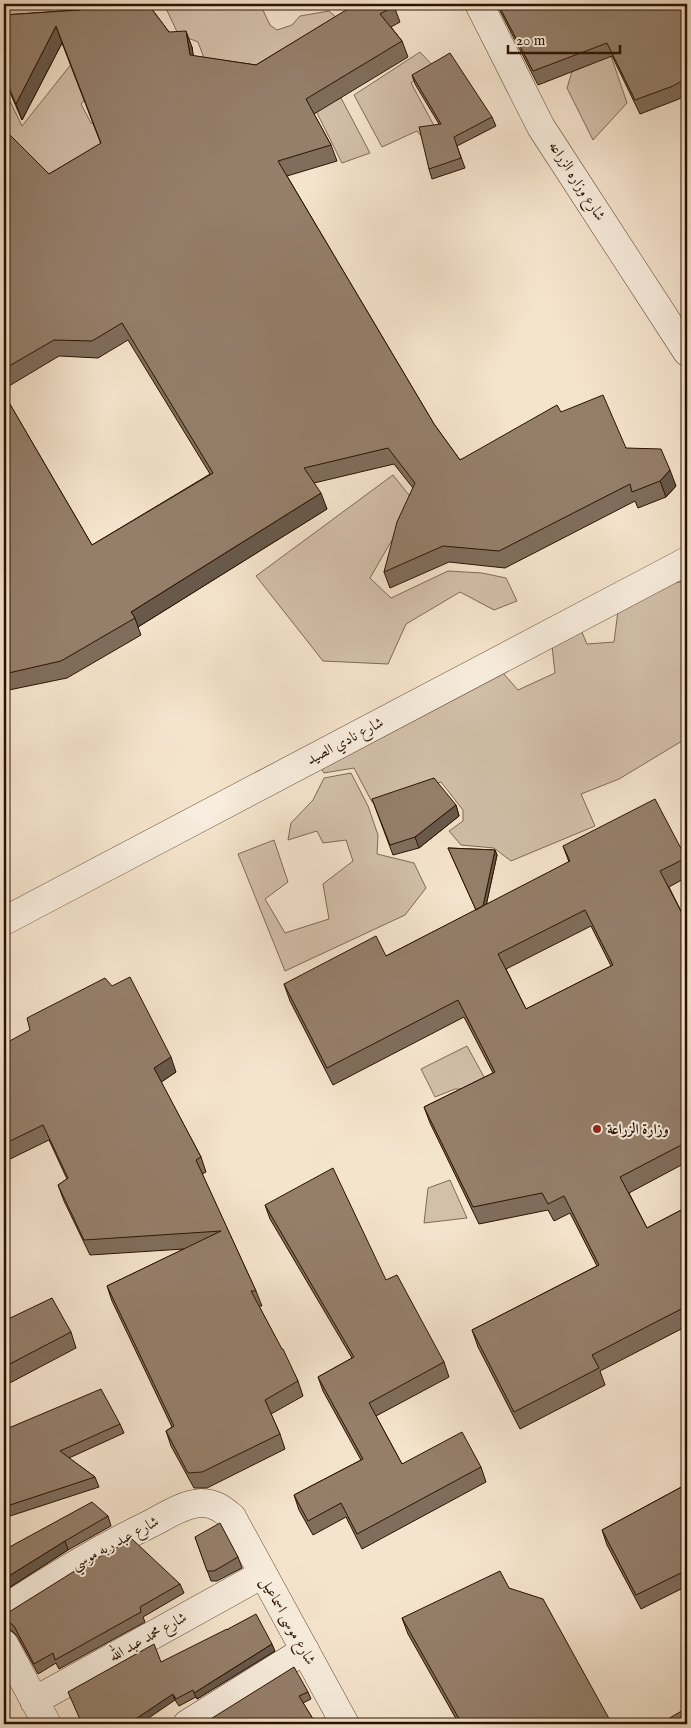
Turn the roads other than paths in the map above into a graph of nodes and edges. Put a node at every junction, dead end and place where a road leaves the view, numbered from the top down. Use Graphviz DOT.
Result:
graph roads {
  1 [pos="479,4"];
  2 [pos="687,352"];
  3 [pos="687,561"];
  4 [pos="4,921"];
  5 [pos="232,1517"];
  6 [pos="263,1574"];
  7 [pos="4,1609"];
  8 [pos="4,1644"];
  9 [pos="305,1650"];
  10 [pos="36,1715"];
  11 [pos="187,1724"];
  12 [pos="345,1724"];
  1 -- 2 [label="street, شارع وزاره الزراعه"];
  3 -- 4 [label="street, شارع نادي الصيد"];
  5 -- 6 [label="street, شارع موسى اسماعيل"];
  5 -- 7 [label="street, شارع عبد ربه موسي"];
  6 -- 9 [label="street, شارع موسى اسماعيل"];
  6 -- 10 [label="street, شارع محمد عبد الله"];
  8 -- 10 [label="street"];
  9 -- 11 [label="street"];
  9 -- 12 [label="street, شارع موسى اسماعيل"];
}
